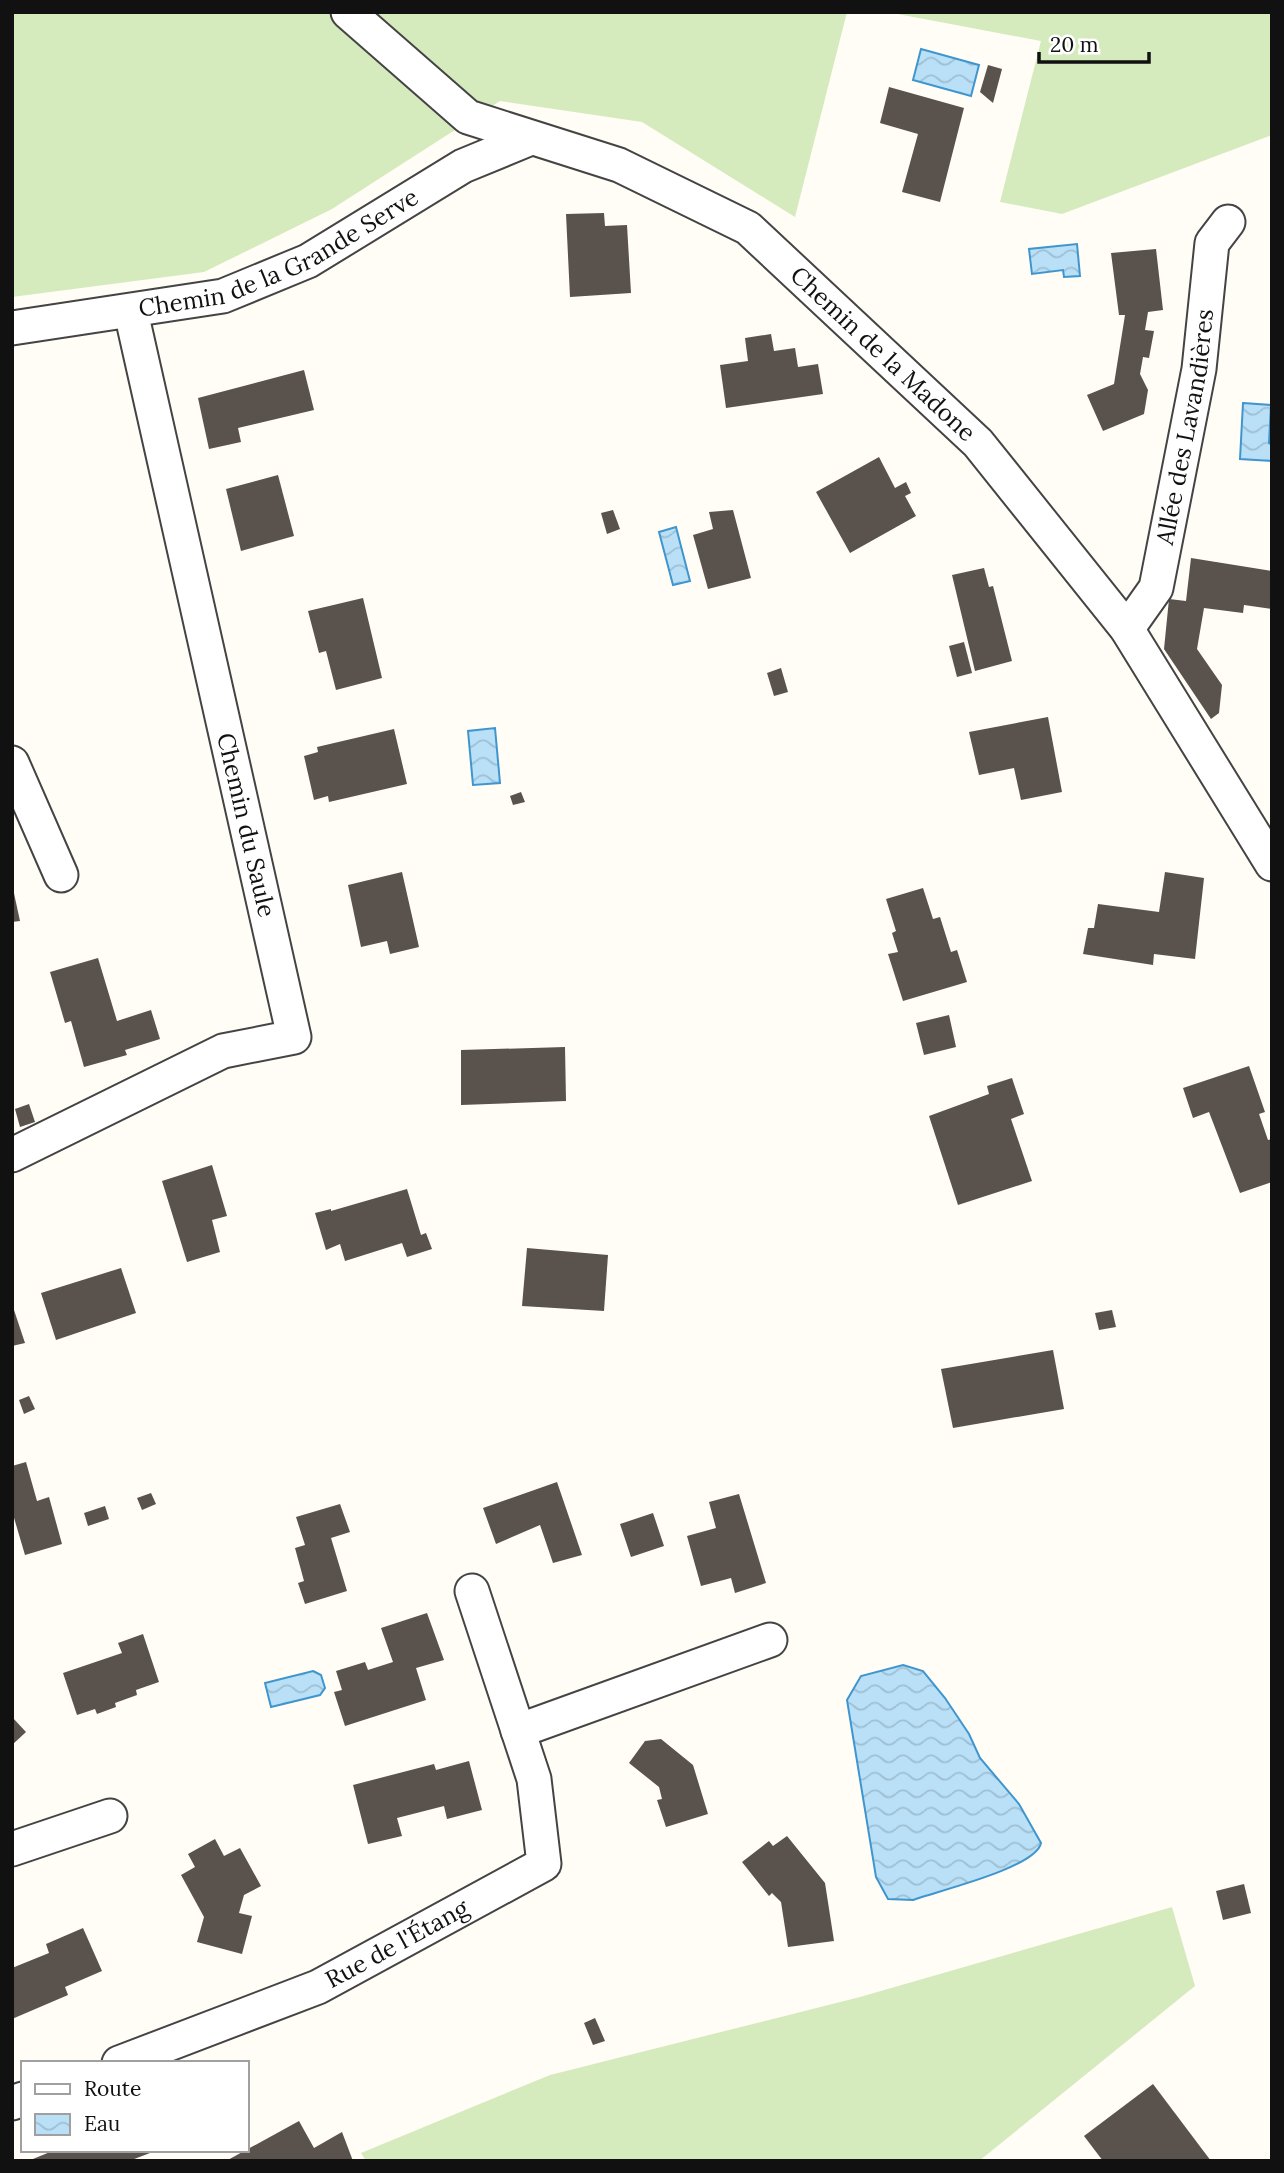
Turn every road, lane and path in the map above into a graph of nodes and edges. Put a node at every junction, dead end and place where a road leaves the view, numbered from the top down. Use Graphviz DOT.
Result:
graph roads {
  1 [pos="348,12"];
  2 [pos="531,138"];
  3 [pos="1228,222"];
  4 [pos="131,312"];
  5 [pos="12,327"];
  6 [pos="1127,629"];
  7 [pos="12,763"];
  8 [pos="1272,864"];
  9 [pos="61,875"];
  10 [pos="12,1155"];
  11 [pos="472,1591"];
  12 [pos="770,1640"];
  13 [pos="518,1731"];
  14 [pos="110,1816"];
  15 [pos="12,1849"];
  16 [pos="124,2061"];
  1 -- 2 [label="street, Chemin de la Madone"];
  2 -- 4 [label="street, Chemin de la Grande Serve"];
  2 -- 6 [label="street, Chemin de la Madone"];
  3 -- 6 [label="street, Allée des Lavandières"];
  4 -- 5 [label="street, Chemin de la Grande Serve"];
  4 -- 10 [label="street, Chemin du Saule"];
  6 -- 8 [label="street, Chemin de la Madone"];
  7 -- 9 [label="street"];
  11 -- 13 [label="street, Rue de l'Étang"];
  12 -- 13 [label="street"];
  13 -- 16 [label="street, Rue de l'Étang"];
  14 -- 15 [label="street"];
}
